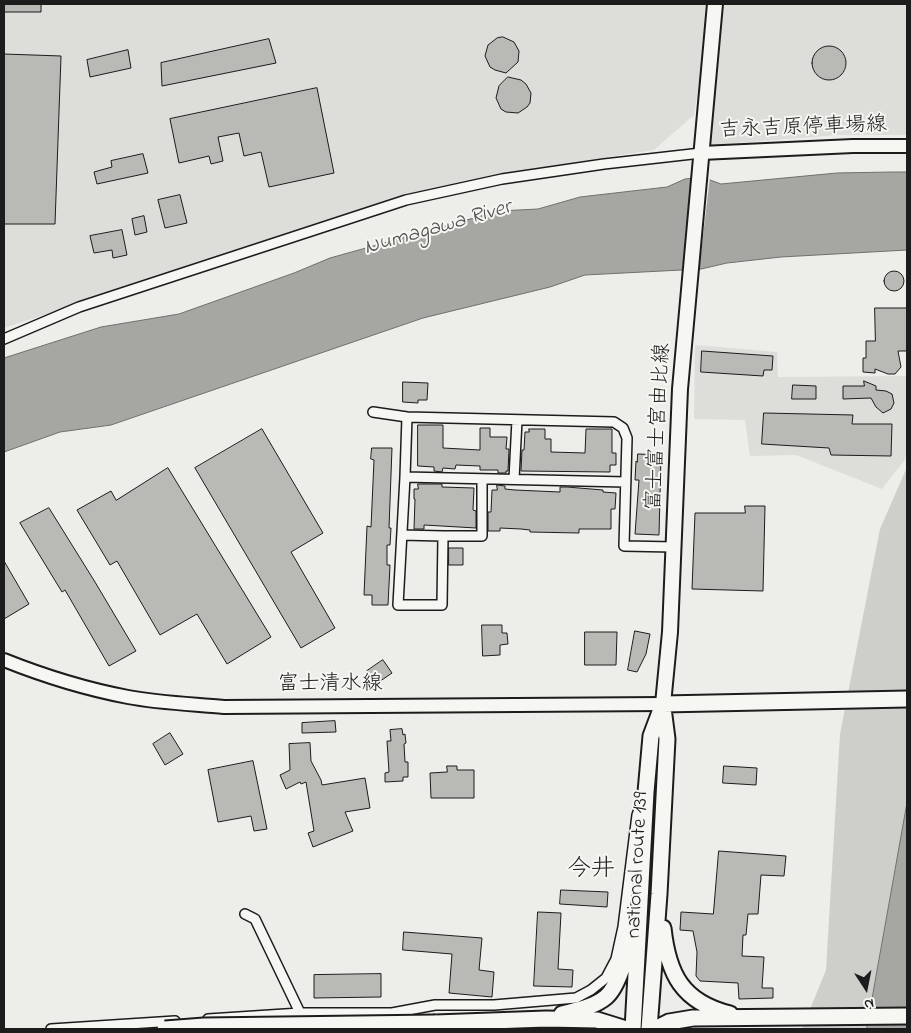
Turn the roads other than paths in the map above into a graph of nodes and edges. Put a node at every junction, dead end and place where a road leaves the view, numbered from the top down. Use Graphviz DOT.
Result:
graph roads {
  1 [pos="715,4"];
  2 [pos="907,146"];
  3 [pos="701,157"];
  4 [pos="4,339"];
  5 [pos="373,412"];
  6 [pos="407,417"];
  7 [pos="517,420"];
  8 [pos="405,477"];
  9 [pos="514,479"];
  10 [pos="482,480"];
  11 [pos="626,482"];
  12 [pos="402,534"];
  13 [pos="443,536"];
  14 [pos="674,547"];
  15 [pos="4,660"];
  16 [pos="907,699"];
  17 [pos="662,704"];
  18 [pos="646,792"];
  19 [pos="642,891"];
  20 [pos="659,894"];
  21 [pos="245,914"];
  22 [pos="301,1015"];
  23 [pos="907,1016"];
  24 [pos="743,1017"];
  25 [pos="546,1019"];
  26 [pos="50,1029"];
  27 [pos="165,1029"];
  28 [pos="626,1029"];
  29 [pos="633,1029"];
  30 [pos="649,1029"];
  31 [pos="655,1029"];
  1 -- 3 [label="main road, 富士富士宮由比線"];
  2 -- 3 [label="main road, 吉永吉原停車場線"];
  3 -- 4 [label="street"];
  3 -- 14 [label="main road, 富士富士宮由比線"];
  5 -- 6 [label="street"];
  6 -- 7 [label="street"];
  6 -- 8 [label="street"];
  7 -- 9 [label="street"];
  7 -- 11 [label="street"];
  8 -- 10 [label="street"];
  8 -- 12 [label="street"];
  9 -- 10 [label="street"];
  9 -- 11 [label="street"];
  10 -- 13 [label="street"];
  11 -- 14 [label="street"];
  12 -- 13 [label="street"];
  12 -- 13 [label="street"];
  14 -- 17 [label="main road, 富士富士宮由比線"];
  15 -- 17 [label="main road, 富士清水線"];
  16 -- 17 [label="highway"];
  17 -- 18 [label="highway, national route 139"];
  17 -- 20 [label="highway, national route 139"];
  18 -- 19 [label="highway, national route 139"];
  18 -- 22 [label="street"];
  19 -- 25 [label="highway"];
  19 -- 29 [label="highway, national route 139"];
  20 -- 24 [label="highway"];
  20 -- 30 [label="highway, national route 139"];
  21 -- 22 [label="street"];
  22 -- 26 [label="street"];
  23 -- 24 [label="highway"];
  24 -- 31 [label="highway"];
  25 -- 27 [label="highway, bridge"];
  25 -- 28 [label="highway"];
}
